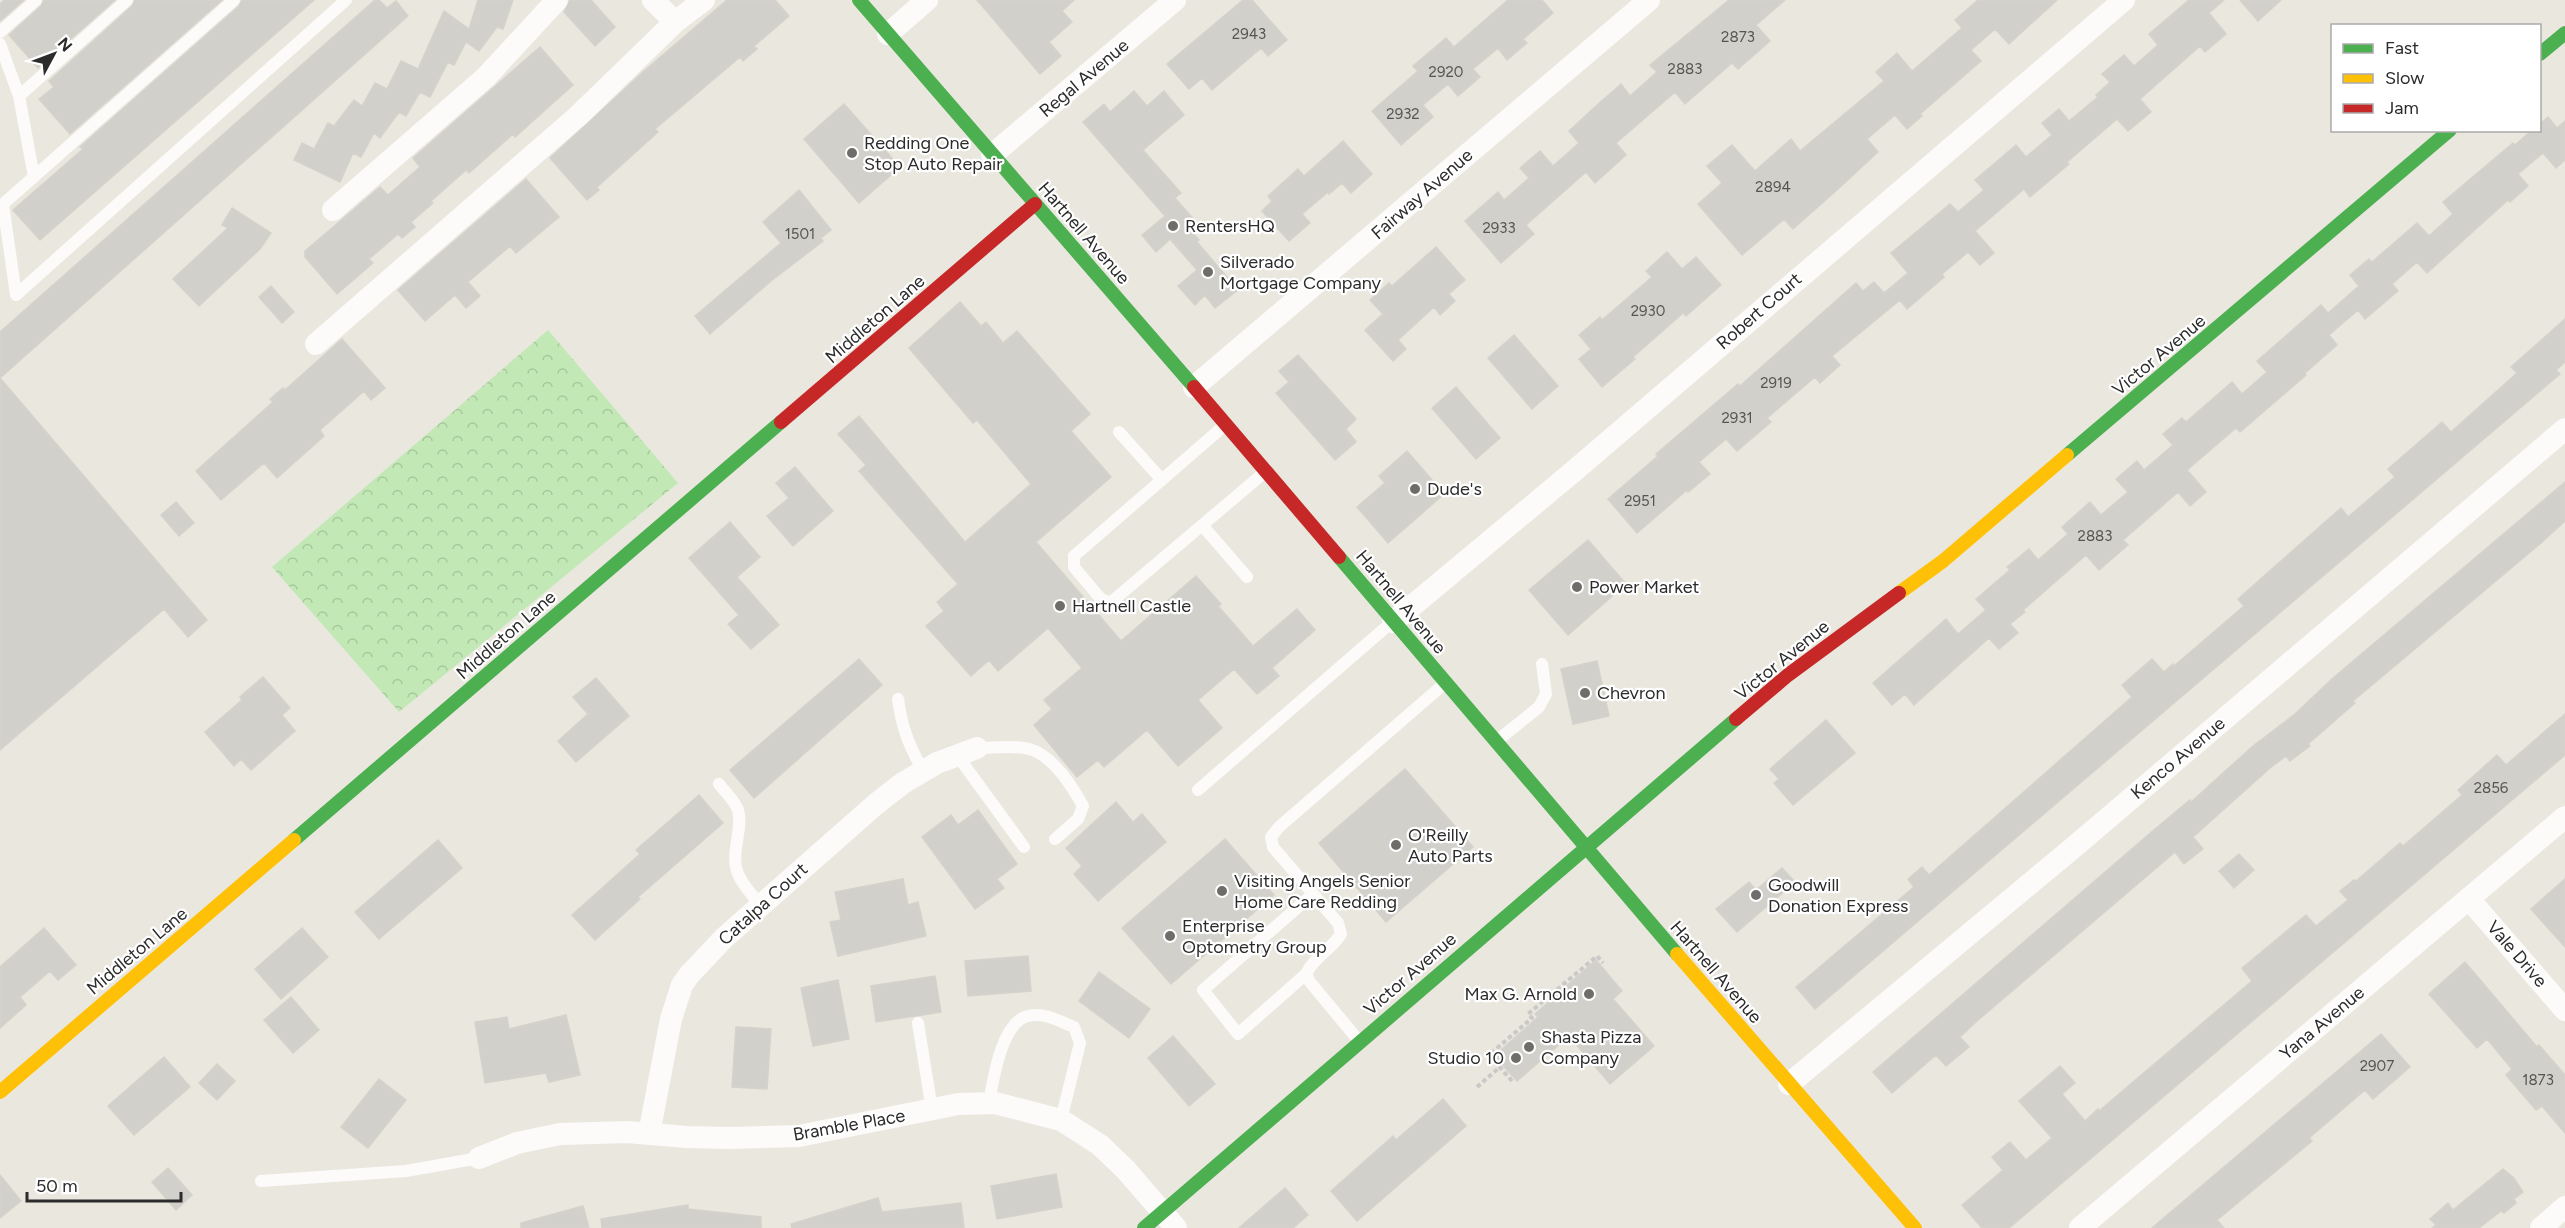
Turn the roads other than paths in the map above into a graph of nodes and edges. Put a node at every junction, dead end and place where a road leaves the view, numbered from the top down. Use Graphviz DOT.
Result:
graph roads {
  1 [pos="36,0"];
  2 [pos="127,0"];
  3 [pos="234,0"];
  4 [pos="346,0"];
  5 [pos="557,0"];
  6 [pos="653,0"];
  7 [pos="705,0"];
  8 [pos="859,0"];
  9 [pos="927,0"];
  10 [pos="1175,0"];
  11 [pos="1649,0"];
  12 [pos="2124,0"];
  13 [pos="675,22"];
  14 [pos="0,32"];
  15 [pos="2565,33"];
  16 [pos="888,34"];
  17 [pos="0,44"];
  18 [pos="2541,53"];
  19 [pos="19,96"];
  20 [pos="2448,132"];
  21 [pos="992,155"];
  22 [pos="34,177"];
  23 [pos="1035,204"];
  24 [pos="333,210"];
  25 [pos="316,344"];
  26 [pos="1194,387"];
  27 [pos="1226,424"];
  28 [pos="2565,429"];
  29 [pos="1119,432"];
  30 [pos="1266,471"];
  31 [pos="1162,480"];
  32 [pos="1202,525"];
  33 [pos="1247,577"];
  34 [pos="1393,622"];
  35 [pos="1542,664"];
  36 [pos="1446,683"];
  37 [pos="898,699"];
  38 [pos="1496,742"];
  39 [pos="967,751"];
  40 [pos="923,771"];
  41 [pos="718,784"];
  42 [pos="1198,790"];
  43 [pos="2565,817"];
  44 [pos="1054,839"];
  45 [pos="1024,847"];
  46 [pos="1585,847"];
  47 [pos="1313,894"];
  48 [pos="2469,899"];
  49 [pos="761,906"];
  50 [pos="1306,974"];
  51 [pos="2565,1010"];
  52 [pos="918,1023"];
  53 [pos="1360,1042"];
  54 [pos="1789,1084"];
  55 [pos="0,1092"];
  56 [pos="989,1103"];
  57 [pos="932,1110"];
  58 [pos="1061,1120"];
  59 [pos="649,1134"];
  60 [pos="480,1158"];
  61 [pos="261,1181"];
  62 [pos="2565,1208"];
  63 [pos="1169,1220"];
  64 [pos="1144,1228"];
  65 [pos="1915,1228"];
  66 [pos="2079,1228"];
  67 [pos="2541,1228"];
  1 -- 14 [label="lane"];
  2 -- 19 [label="lane"];
  3 -- 22 [label="lane"];
  4 -- 22 [label="lane"];
  5 -- 24 [label="street"];
  6 -- 13 [label="street"];
  7 -- 13 [label="street"];
  8 -- 16 [label="main road, Hartnell Avenue"];
  9 -- 16 [label="street"];
  10 -- 21 [label="street, Regal Avenue"];
  11 -- 26 [label="street, Fairway Avenue"];
  12 -- 34 [label="street, Robert Court"];
  13 -- 25 [label="street"];
  15 -- 18 [label="main road"];
  16 -- 21 [label="main road, Hartnell Avenue"];
  17 -- 19 [label="lane"];
  19 -- 22 [label="lane"];
  20 -- 46 [label="main road, Victor Avenue"];
  21 -- 23 [label="main road, Hartnell Avenue"];
  23 -- 26 [label="main road, Hartnell Avenue"];
  23 -- 55 [label="main road, Middleton Lane"];
  26 -- 27 [label="main road, Hartnell Avenue"];
  27 -- 30 [label="main road, Hartnell Avenue"];
  27 -- 31 [label="lane"];
  28 -- 54 [label="street, Kenco Avenue"];
  29 -- 31 [label="lane"];
  30 -- 32 [label="lane"];
  30 -- 34 [label="main road, Hartnell Avenue"];
  31 -- 32 [label="lane"];
  32 -- 33 [label="lane"];
  34 -- 36 [label="main road, Hartnell Avenue"];
  34 -- 42 [label="lane"];
  35 -- 38 [label="lane"];
  36 -- 38 [label="main road, Hartnell Avenue"];
  36 -- 47 [label="lane"];
  37 -- 40 [label="lane"];
  38 -- 46 [label="main road, Hartnell Avenue"];
  39 -- 40 [label="street, Catalpa Court"];
  39 -- 44 [label="lane"];
  39 -- 45 [label="lane"];
  40 -- 49 [label="street, Catalpa Court"];
  41 -- 49 [label="lane"];
  43 -- 48 [label="street, Yana Avenue"];
  46 -- 53 [label="main road, Victor Avenue"];
  46 -- 54 [label="main road, Hartnell Avenue"];
  47 -- 50 [label="lane"];
  47 -- 50 [label="lane"];
  48 -- 51 [label="street, Vale Drive"];
  48 -- 66 [label="street, Yana Avenue"];
  49 -- 59 [label="street, Catalpa Court"];
  50 -- 53 [label="lane"];
  52 -- 57 [label="lane"];
  53 -- 63 [label="main road, Victor Avenue"];
  54 -- 65 [label="main road, Hartnell Avenue"];
  56 -- 57 [label="street, Bramble Place"];
  56 -- 58 [label="street, Bramble Place"];
  56 -- 58 [label="lane"];
  57 -- 59 [label="street, Bramble Place"];
  58 -- 63 [label="street, Bramble Place"];
  59 -- 60 [label="street, Bramble Place"];
  60 -- 61 [label="lane"];
  62 -- 67 [label="street"];
  63 -- 64 [label="main road, Victor Avenue"];
}
